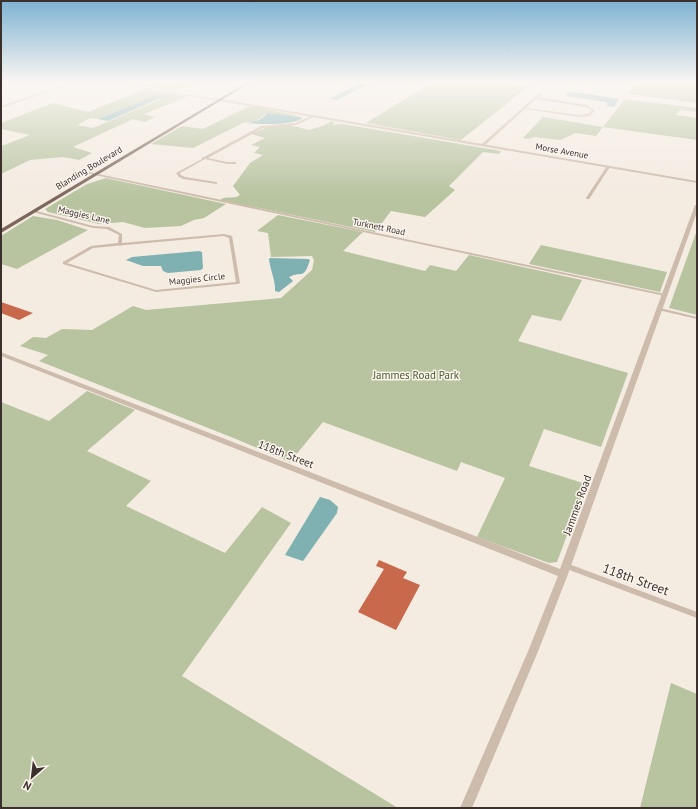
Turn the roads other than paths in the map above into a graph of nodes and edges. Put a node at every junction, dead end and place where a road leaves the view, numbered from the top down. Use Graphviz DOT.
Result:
graph roads {
  1 [pos="178,121"];
  2 [pos="185,121"];
  3 [pos="304,121"];
  4 [pos="343,121"];
  5 [pos="510,121"];
  6 [pos="138,144"];
  7 [pos="483,145"];
  8 [pos="145,146"];
  9 [pos="203,158"];
  10 [pos="234,163"];
  11 [pos="608,166"];
  12 [pos="93,174"];
  13 [pos="697,182"];
  14 [pos="216,183"];
  15 [pos="588,198"];
  16 [pos="697,206"];
  17 [pos="32,210"];
  18 [pos="1,226"];
  19 [pos="1,231"];
  20 [pos="120,244"];
  21 [pos="665,295"];
  22 [pos="660,308"];
  23 [pos="697,318"];
  24 [pos="1,354"];
  25 [pos="565,570"];
  26 [pos="697,615"];
  27 [pos="466,808"];
  1 -- 6 [label="main road, Blanding Boulevard"];
  2 -- 8 [label="main road, Blanding Boulevard"];
  3 -- 9 [label="street"];
  4 -- 7 [label="street, Morse Avenue"];
  5 -- 7 [label="street"];
  6 -- 8 [label="main road"];
  6 -- 12 [label="main road, Blanding Boulevard"];
  7 -- 11 [label="street, Morse Avenue"];
  8 -- 12 [label="main road, Blanding Boulevard"];
  9 -- 10 [label="street"];
  9 -- 14 [label="street"];
  11 -- 13 [label="street, Morse Avenue"];
  11 -- 15 [label="street"];
  12 -- 17 [label="main road, Blanding Boulevard"];
  12 -- 17 [label="main road, Blanding Boulevard"];
  12 -- 21 [label="street, Turknett Road"];
  16 -- 21 [label="street, Jammes Road"];
  17 -- 18 [label="main road, Blanding Boulevard"];
  17 -- 19 [label="main road, Blanding Boulevard"];
  17 -- 20 [label="street, Maggies Lane"];
  20 -- 20 [label="street, Maggies Circle"];
  21 -- 22 [label="street, Jammes Road"];
  22 -- 23 [label="street"];
  22 -- 25 [label="street, Jammes Road"];
  24 -- 25 [label="street, 118th Street"];
  25 -- 26 [label="street, 118th Street"];
  25 -- 27 [label="street, Jammes Road"];
}
